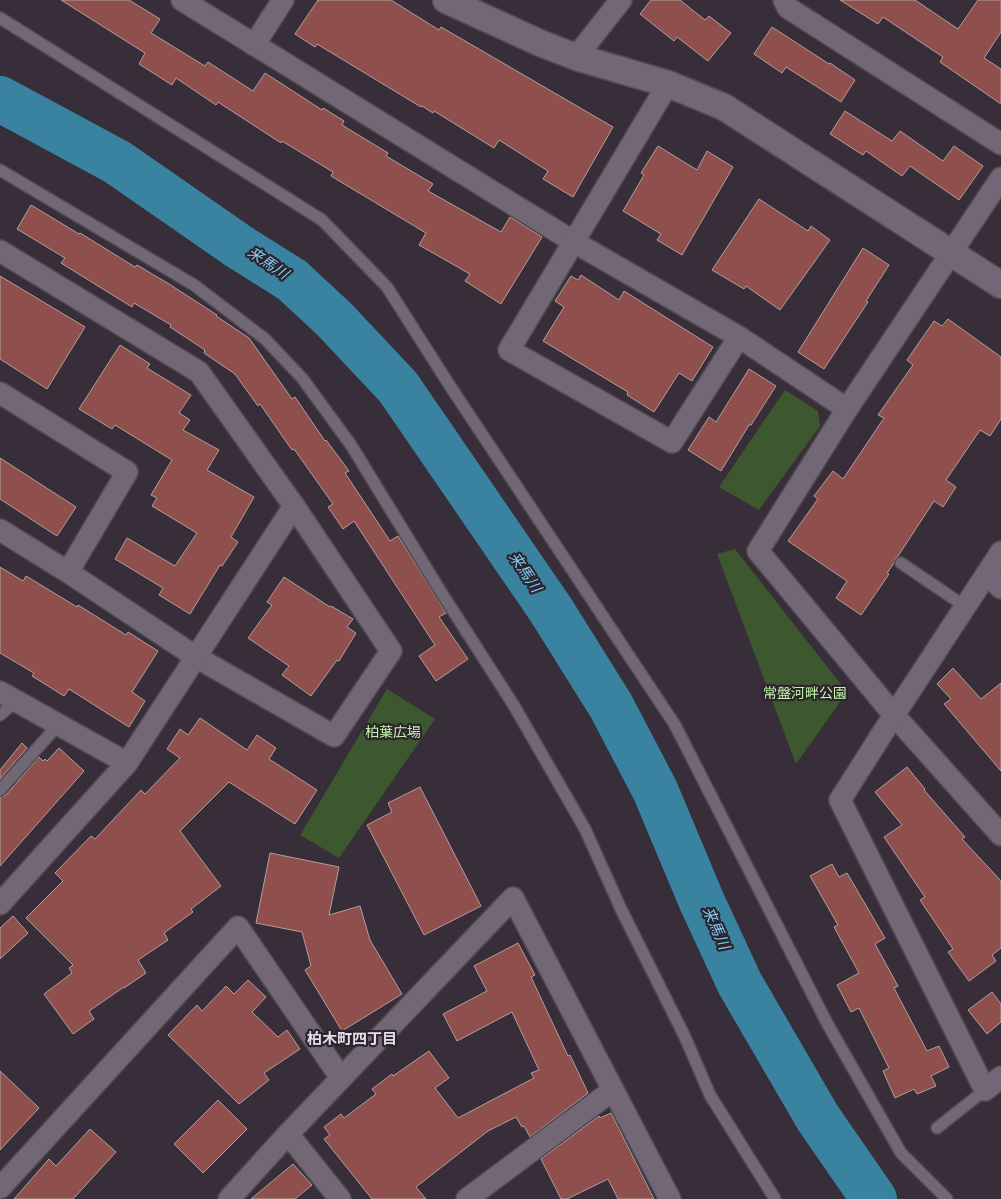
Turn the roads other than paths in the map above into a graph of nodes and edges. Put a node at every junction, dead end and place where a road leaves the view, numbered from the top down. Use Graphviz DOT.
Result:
graph roads {
  1 [pos="182,0"];
  2 [pos="282,0"];
  3 [pos="446,0"];
  4 [pos="621,0"];
  5 [pos="784,0"];
  6 [pos="0,18"];
  7 [pos="254,45"];
  8 [pos="576,57"];
  9 [pos="668,84"];
  10 [pos="1001,144"];
  11 [pos="0,170"];
  12 [pos="1001,178"];
  13 [pos="574,242"];
  14 [pos="0,251"];
  15 [pos="951,252"];
  16 [pos="1001,285"];
  17 [pos="739,337"];
  18 [pos="0,393"];
  19 [pos="847,410"];
  20 [pos="294,506"];
  21 [pos="0,530"];
  22 [pos="1001,552"];
  23 [pos="901,563"];
  24 [pos="68,572"];
  25 [pos="994,581"];
  26 [pos="966,607"];
  27 [pos="196,657"];
  28 [pos="8,696"];
  29 [pos="0,715"];
  30 [pos="894,715"];
  31 [pos="58,725"];
  32 [pos="127,763"];
  33 [pos="0,790"];
  34 [pos="1001,835"];
  35 [pos="0,904"];
  36 [pos="341,1078"];
  37 [pos="993,1084"];
  38 [pos="613,1090"];
  39 [pos="937,1128"];
  40 [pos="288,1134"];
  41 [pos="0,1188"];
  42 [pos="229,1199"];
  43 [pos="340,1199"];
  44 [pos="467,1199"];
  45 [pos="670,1199"];
  46 [pos="775,1199"];
  47 [pos="947,1199"];
  1 -- 7 [label="street"];
  2 -- 7 [label="street"];
  3 -- 8 [label="street"];
  4 -- 8 [label="street"];
  5 -- 10 [label="street"];
  6 -- 47 [label="lane"];
  7 -- 13 [label="street"];
  8 -- 9 [label="street"];
  9 -- 13 [label="street"];
  9 -- 15 [label="street"];
  11 -- 46 [label="lane"];
  12 -- 15 [label="street"];
  13 -- 17 [label="street"];
  13 -- 17 [label="street"];
  14 -- 20 [label="street"];
  15 -- 16 [label="street"];
  15 -- 19 [label="street"];
  17 -- 19 [label="street"];
  18 -- 24 [label="street"];
  19 -- 30 [label="street"];
  20 -- 27 [label="street"];
  20 -- 27 [label="street"];
  21 -- 24 [label="street"];
  22 -- 25 [label="street"];
  23 -- 26 [label="lane"];
  24 -- 27 [label="street"];
  25 -- 26 [label="street"];
  26 -- 30 [label="street"];
  27 -- 32 [label="street"];
  28 -- 29 [label="lane"];
  28 -- 31 [label="street"];
  30 -- 34 [label="street"];
  30 -- 37 [label="street"];
  31 -- 32 [label="street"];
  31 -- 33 [label="lane"];
  32 -- 35 [label="street"];
  36 -- 38 [label="street"];
  36 -- 40 [label="street"];
  36 -- 41 [label="street"];
  37 -- 39 [label="lane"];
  38 -- 44 [label="street"];
  38 -- 45 [label="street"];
  40 -- 42 [label="street"];
  40 -- 43 [label="street"];
}
